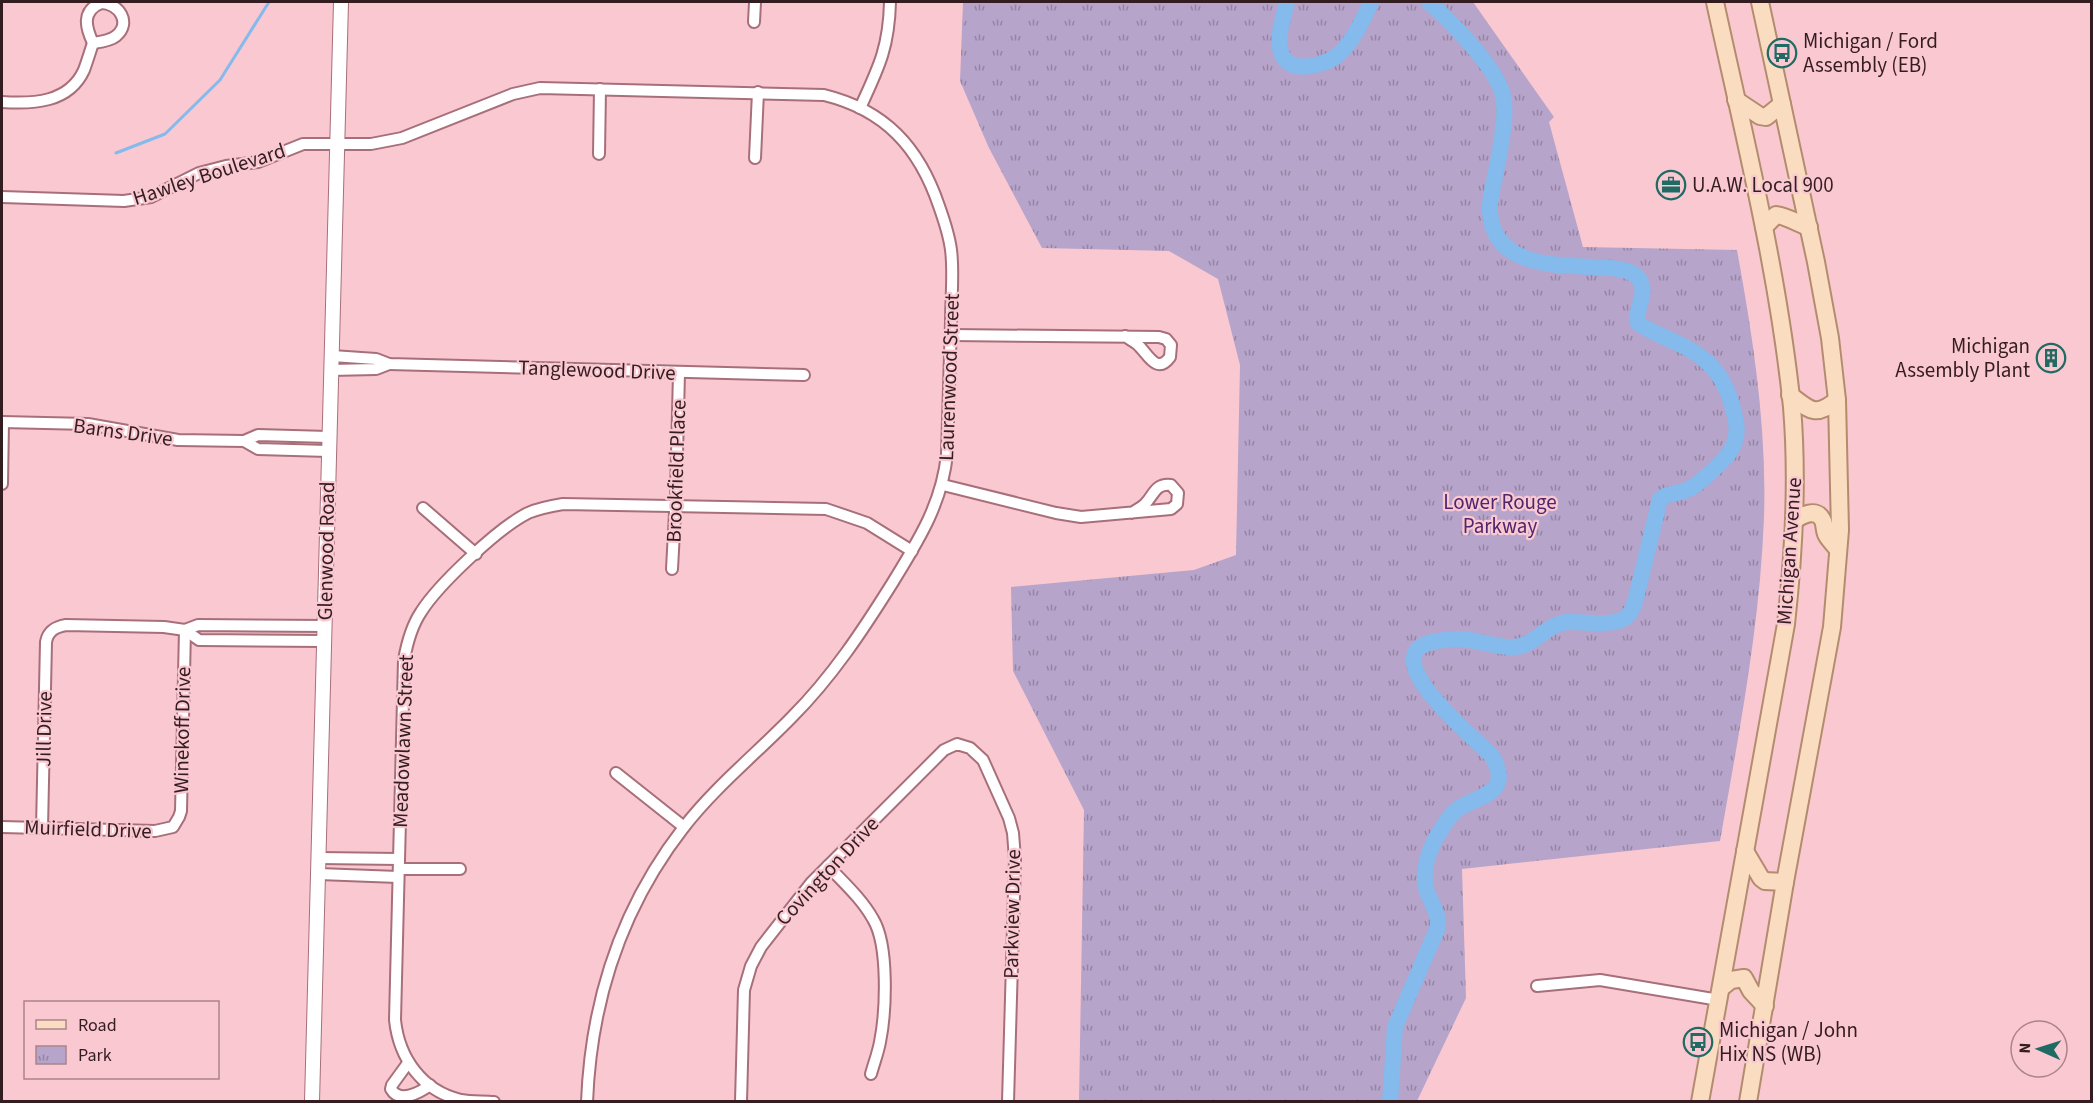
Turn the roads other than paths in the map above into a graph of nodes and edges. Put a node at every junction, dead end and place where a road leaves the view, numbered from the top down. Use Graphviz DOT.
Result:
graph roads {
  1 [pos="341,2"];
  2 [pos="755,2"];
  3 [pos="890,2"];
  4 [pos="1715,2"];
  5 [pos="1760,2"];
  6 [pos="754,22"];
  7 [pos="93,43"];
  8 [pos="600,89"];
  9 [pos="758,93"];
  10 [pos="1736,100"];
  11 [pos="2,102"];
  12 [pos="1782,104"];
  13 [pos="860,108"];
  14 [pos="337,144"];
  15 [pos="599,154"];
  16 [pos="755,158"];
  17 [pos="2,197"];
  18 [pos="1764,227"];
  19 [pos="1809,227"];
  20 [pos="951,335"];
  21 [pos="1125,336"];
  22 [pos="331,363"];
  23 [pos="679,373"];
  24 [pos="804,375"];
  25 [pos="1790,395"];
  26 [pos="1837,400"];
  27 [pos="2,422"];
  28 [pos="328,444"];
  29 [pos="2,484"];
  30 [pos="943,485"];
  31 [pos="676,505"];
  32 [pos="423,508"];
  33 [pos="1132,513"];
  34 [pos="1795,520"];
  35 [pos="1838,550"];
  36 [pos="912,551"];
  37 [pos="476,554"];
  38 [pos="672,569"];
  39 [pos="325,626"];
  40 [pos="185,630"];
  41 [pos="324,641"];
  42 [pos="962,744"];
  43 [pos="616,773"];
  44 [pos="2,827"];
  45 [pos="173,827"];
  46 [pos="684,827"];
  47 [pos="42,828"];
  48 [pos="1745,851"];
  49 [pos="319,858"];
  50 [pos="828,866"];
  51 [pos="399,868"];
  52 [pos="460,869"];
  53 [pos="318,874"];
  54 [pos="1785,882"];
  55 [pos="1537,986"];
  56 [pos="1720,994"];
  57 [pos="1765,1006"];
  58 [pos="408,1063"];
  59 [pos="871,1074"];
  60 [pos="430,1085"];
  61 [pos="312,1101"];
  62 [pos="494,1101"];
  63 [pos="587,1101"];
  64 [pos="741,1101"];
  65 [pos="1008,1101"];
  66 [pos="1700,1101"];
  67 [pos="1748,1101"];
  1 -- 14 [label="street, Glenwood Road"];
  2 -- 6 [label="street"];
  3 -- 13 [label="street"];
  4 -- 10 [label="main road, Michigan Avenue"];
  5 -- 12 [label="main road"];
  7 -- 11 [label="street"];
  8 -- 9 [label="street, Laurenwood Street"];
  8 -- 14 [label="street, Laurenwood Street"];
  8 -- 15 [label="street"];
  9 -- 13 [label="street, Laurenwood Street"];
  9 -- 16 [label="street"];
  10 -- 12 [label="main road"];
  10 -- 18 [label="main road, Michigan Avenue"];
  12 -- 19 [label="main road"];
  13 -- 20 [label="street, Laurenwood Street"];
  14 -- 17 [label="street, Hawley Boulevard"];
  14 -- 22 [label="street, Glenwood Road"];
  18 -- 19 [label="main road"];
  18 -- 25 [label="main road, Michigan Avenue"];
  19 -- 26 [label="main road"];
  20 -- 21 [label="street"];
  20 -- 30 [label="street, Laurenwood Street"];
  22 -- 23 [label="street, Tanglewood Drive"];
  22 -- 28 [label="street, Glenwood Road"];
  23 -- 24 [label="street, Tanglewood Drive"];
  23 -- 31 [label="street, Brookfield Place"];
  25 -- 26 [label="main road"];
  25 -- 34 [label="main road, Michigan Avenue"];
  26 -- 35 [label="main road"];
  27 -- 28 [label="street, Barns Drive"];
  27 -- 29 [label="street"];
  28 -- 39 [label="street, Glenwood Road"];
  30 -- 33 [label="street"];
  30 -- 36 [label="street, Laurenwood Street"];
  31 -- 36 [label="street, Meadowlawn Street"];
  31 -- 37 [label="street, Meadowlawn Street"];
  31 -- 38 [label="street, Brookfield Place"];
  32 -- 37 [label="street"];
  34 -- 35 [label="main road"];
  34 -- 48 [label="main road, Michigan Avenue"];
  35 -- 54 [label="main road"];
  36 -- 46 [label="street, Laurenwood Street"];
  37 -- 51 [label="street, Meadowlawn Street"];
  39 -- 40 [label="street"];
  39 -- 41 [label="street, Glenwood Road"];
  40 -- 41 [label="street"];
  40 -- 45 [label="street, Winekoff Drive"];
  40 -- 47 [label="street, Jill Drive"];
  41 -- 49 [label="street, Glenwood Road"];
  42 -- 50 [label="street, Covington Drive"];
  42 -- 65 [label="street, Parkview Drive"];
  43 -- 46 [label="street"];
  44 -- 47 [label="street, Muirfield Drive"];
  45 -- 47 [label="street, Muirfield Drive"];
  46 -- 63 [label="street, Laurenwood Street"];
  48 -- 54 [label="main road"];
  48 -- 56 [label="main road, Michigan Avenue"];
  49 -- 51 [label="street"];
  49 -- 53 [label="street, Glenwood Road"];
  50 -- 59 [label="street"];
  50 -- 64 [label="street, Covington Drive"];
  51 -- 52 [label="street"];
  51 -- 53 [label="street"];
  51 -- 58 [label="street, Meadowlawn Street"];
  53 -- 61 [label="street, Glenwood Road"];
  54 -- 57 [label="main road"];
  55 -- 56 [label="street"];
  56 -- 57 [label="main road"];
  56 -- 66 [label="main road, Michigan Avenue"];
  57 -- 67 [label="main road"];
  58 -- 60 [label="street, Meadowlawn Street"];
  58 -- 60 [label="street"];
  60 -- 62 [label="street, Meadowlawn Street"];
}
